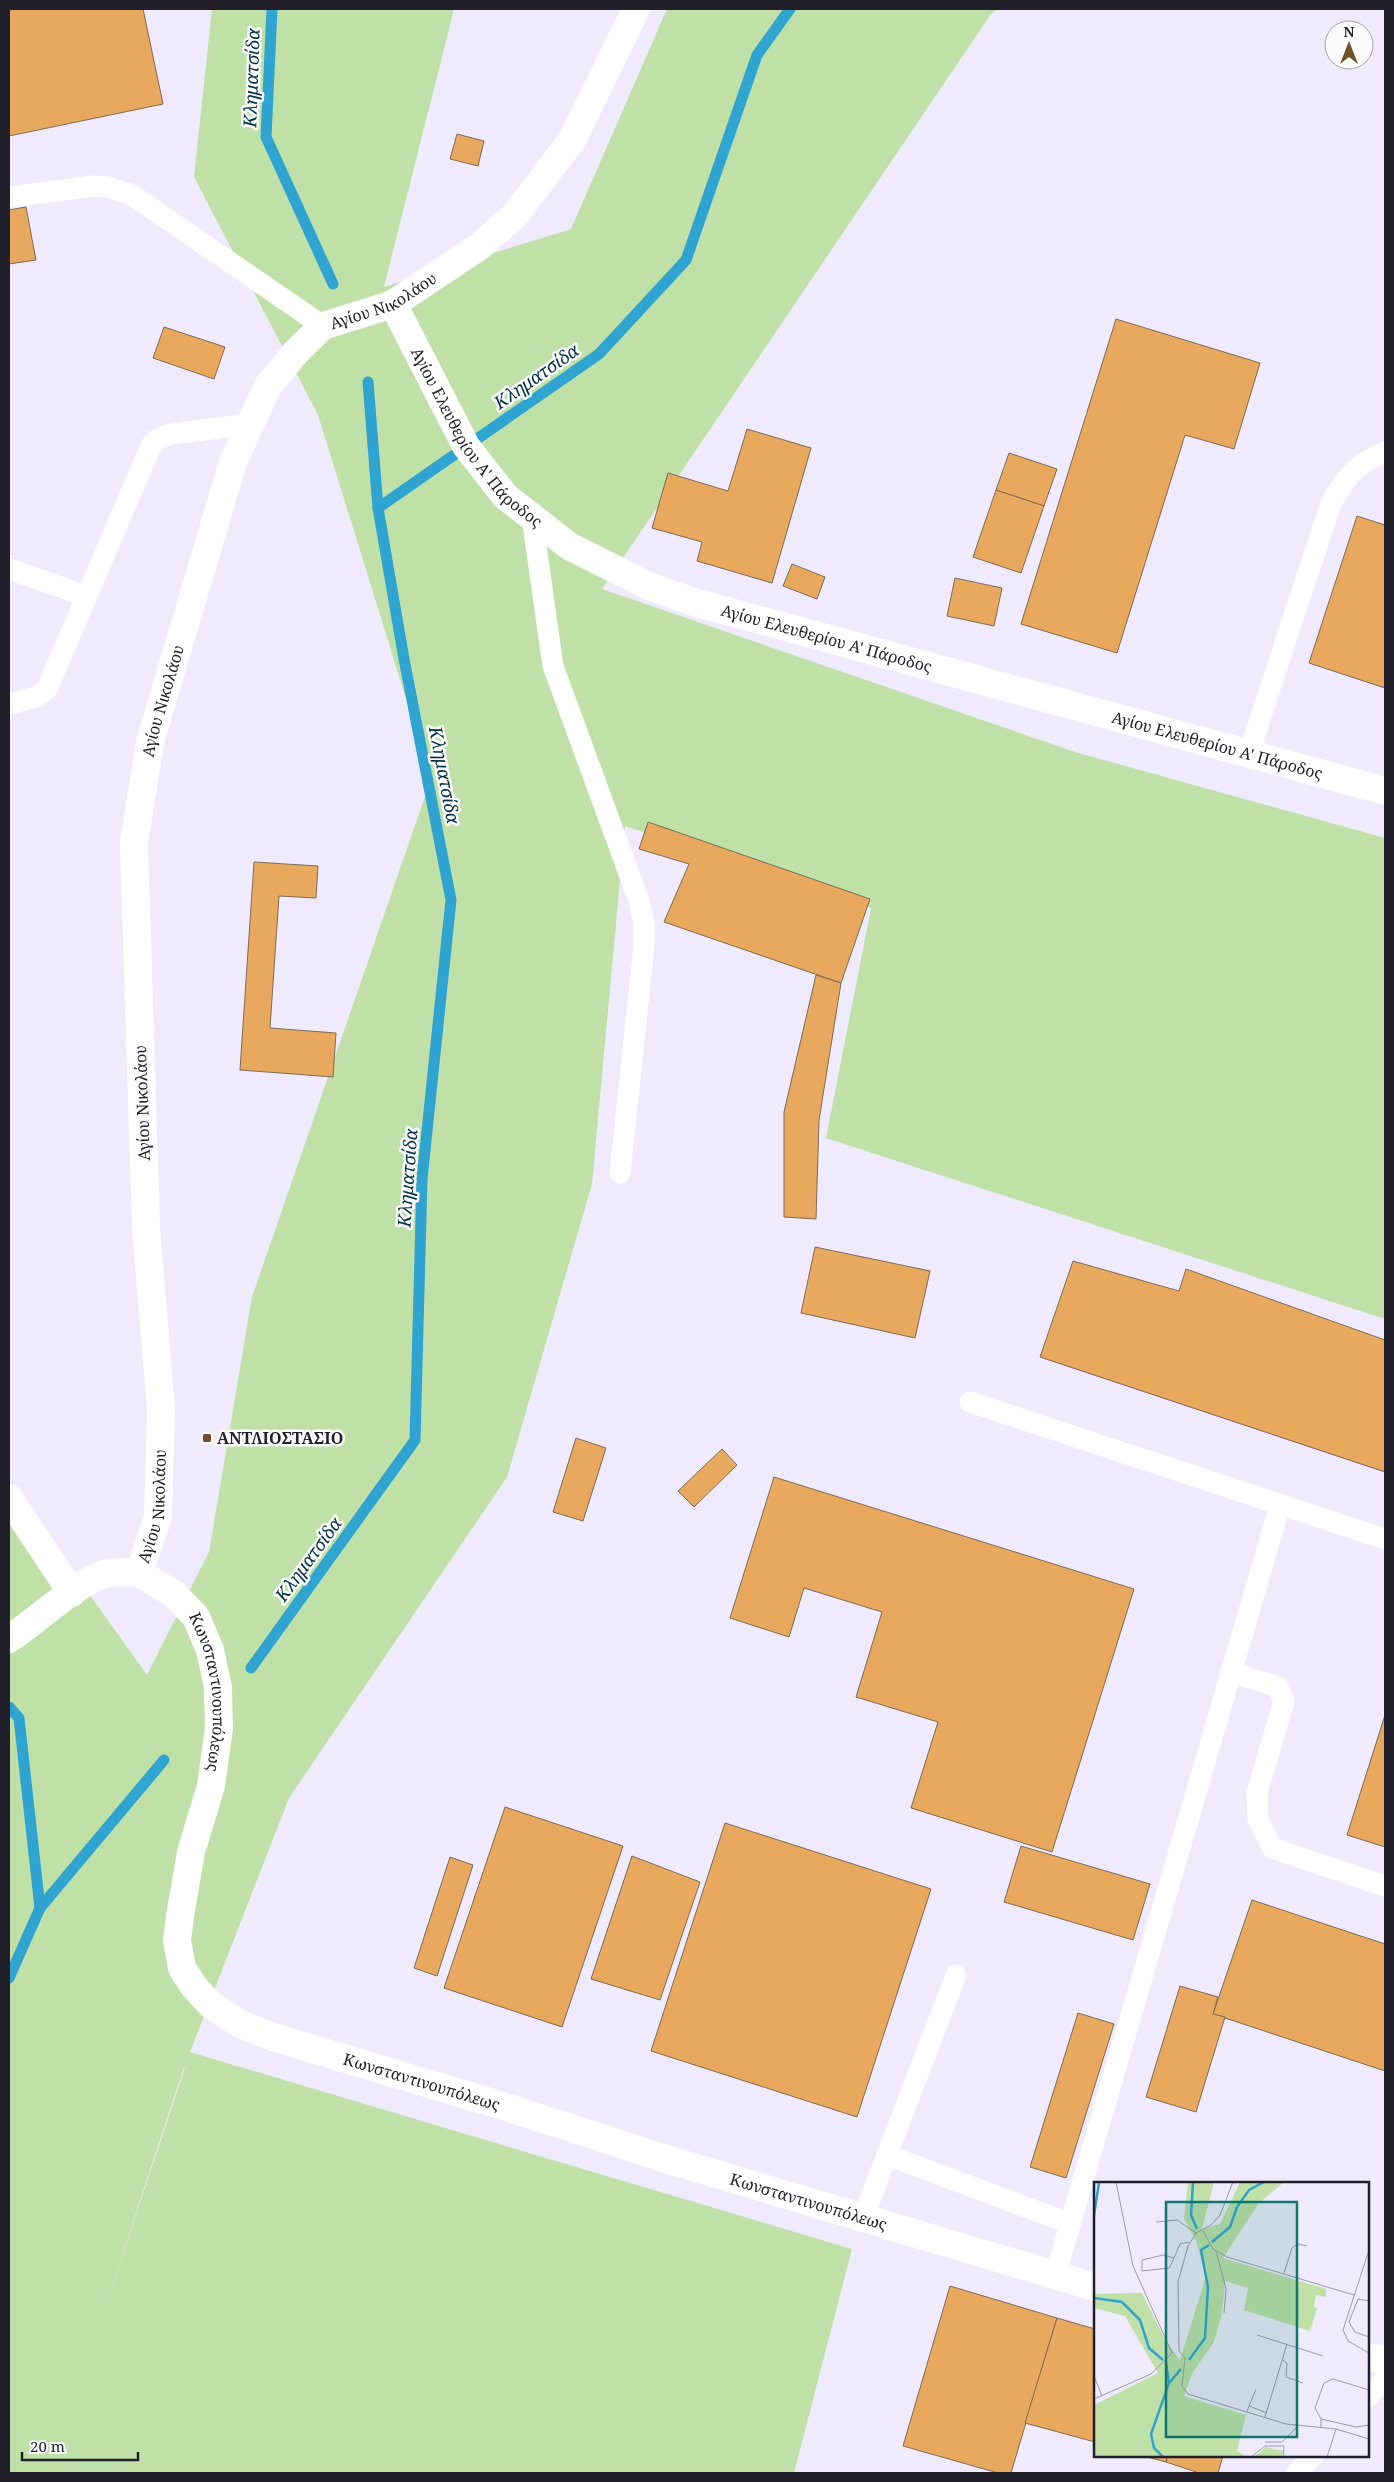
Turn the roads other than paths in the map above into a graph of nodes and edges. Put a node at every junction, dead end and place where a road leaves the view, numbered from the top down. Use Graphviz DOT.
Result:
graph roads {
  1 [pos="636,9"];
  2 [pos="9,197"];
  3 [pos="393,304"];
  4 [pos="323,326"];
  5 [pos="251,424"];
  6 [pos="1385,452"];
  7 [pos="532,517"];
  8 [pos="9,569"];
  9 [pos="86,596"];
  10 [pos="9,704"];
  11 [pos="1249,753"];
  12 [pos="1385,791"];
  13 [pos="620,1173"];
  14 [pos="970,1402"];
  15 [pos="9,1498"];
  16 [pos="1280,1505"];
  17 [pos="1385,1539"];
  18 [pos="139,1573"];
  19 [pos="72,1593"];
  20 [pos="9,1639"];
  21 [pos="1231,1672"];
  22 [pos="1385,1886"];
  23 [pos="956,1975"];
  24 [pos="887,2155"];
  25 [pos="863,2218"];
  26 [pos="1071,2224"];
  27 [pos="1055,2276"];
  28 [pos="1094,2288"];
  29 [pos="1369,2357"];
  30 [pos="1385,2360"];
  31 [pos="1385,2379"];
  32 [pos="1369,2396"];
  33 [pos="1312,2457"];
  34 [pos="1296,2473"];
  1 -- 3 [label="street, Αγίου Νικολάου"];
  2 -- 4 [label="lane"];
  3 -- 4 [label="street, Αγίου Νικολάου"];
  3 -- 7 [label="street, Αγίου Ελευθερίου Α' Πάροδος"];
  4 -- 5 [label="street, Αγίου Νικολάου"];
  5 -- 9 [label="lane"];
  5 -- 18 [label="street, Αγίου Νικολάου"];
  6 -- 11 [label="lane"];
  7 -- 11 [label="street, Αγίου Ελευθερίου Α' Πάροδος"];
  7 -- 13 [label="lane"];
  8 -- 9 [label="lane"];
  9 -- 10 [label="lane"];
  11 -- 12 [label="street, Αγίου Ελευθερίου Α' Πάροδος"];
  14 -- 16 [label="lane"];
  15 -- 19 [label="street"];
  16 -- 17 [label="lane"];
  16 -- 21 [label="lane"];
  18 -- 19 [label="street"];
  18 -- 25 [label="street, Κωνσταντινουπόλεως"];
  19 -- 20 [label="street"];
  21 -- 22 [label="lane"];
  21 -- 26 [label="lane"];
  23 -- 24 [label="lane"];
  24 -- 25 [label="lane"];
  24 -- 26 [label="lane"];
  25 -- 27 [label="street, Κωνσταντινουπόλεως"];
  26 -- 27 [label="lane"];
  27 -- 28 [label="street, Κωνσταντινουπόλεως"];
  29 -- 30 [label="street"];
  31 -- 32 [label="lane"];
  33 -- 34 [label="lane"];
}
